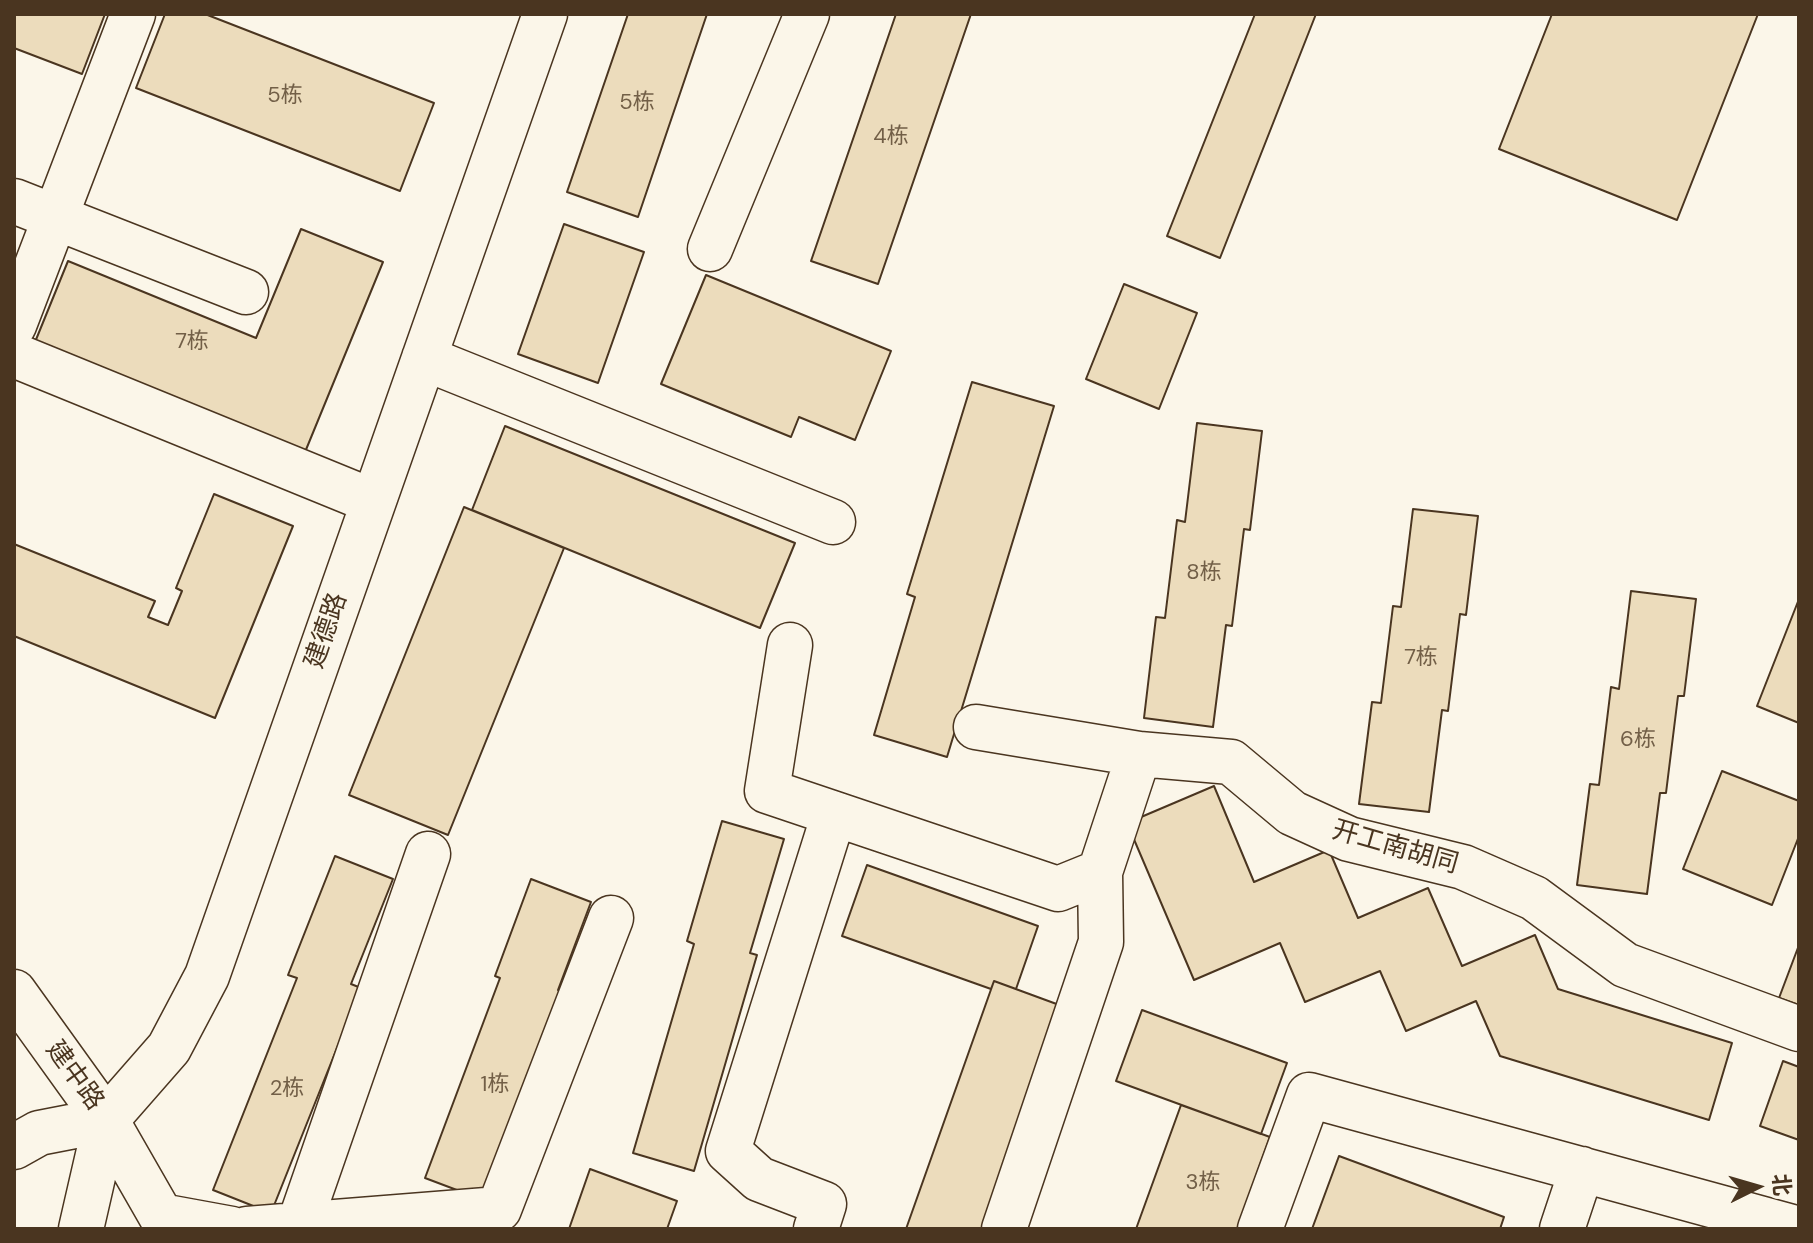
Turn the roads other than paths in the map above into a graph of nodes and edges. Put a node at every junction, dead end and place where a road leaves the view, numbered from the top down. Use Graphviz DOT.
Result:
graph roads {
  1 [pos="133,14"];
  2 [pos="545,14"];
  3 [pos="807,14"];
  4 [pos="14,201"];
  5 [pos="56,217"];
  6 [pos="710,249"];
  7 [pos="246,292"];
  8 [pos="14,325"];
  9 [pos="14,355"];
  10 [pos="424,358"];
  11 [pos="372,501"];
  12 [pos="833,522"];
  13 [pos="790,645"];
  14 [pos="976,727"];
  15 [pos="1139,754"];
  16 [pos="834,814"];
  17 [pos="428,854"];
  18 [pos="1100,872"];
  19 [pos="611,918"];
  20 [pos="14,992"];
  21 [pos="1799,1029"];
  22 [pos="106,1120"];
  23 [pos="14,1147"];
  24 [pos="1582,1169"];
  25 [pos="299,1225"];
  26 [pos="81,1229"];
  27 [pos="106,1229"];
  28 [pos="232,1229"];
  29 [pos="247,1229"];
  30 [pos="816,1229"];
  31 [pos="1004,1229"];
  32 [pos="1260,1229"];
  33 [pos="1562,1229"];
  34 [pos="1799,1229"];
  1 -- 5 [label="street"];
  2 -- 10 [label="street, 建德路"];
  3 -- 6 [label="street"];
  4 -- 5 [label="street"];
  5 -- 7 [label="street"];
  5 -- 8 [label="street"];
  9 -- 11 [label="street"];
  10 -- 11 [label="street, 建德路"];
  10 -- 12 [label="street"];
  11 -- 22 [label="street, 建德路"];
  13 -- 16 [label="street"];
  14 -- 15 [label="street, 开工南胡同"];
  15 -- 18 [label="street"];
  15 -- 21 [label="street, 开工南胡同"];
  16 -- 18 [label="street"];
  16 -- 30 [label="street"];
  17 -- 25 [label="street"];
  18 -- 31 [label="street"];
  19 -- 25 [label="street"];
  20 -- 22 [label="street, 建中路"];
  22 -- 23 [label="street"];
  22 -- 26 [label="street, 建德路"];
  22 -- 27 [label="street"];
  22 -- 28 [label="street, 建中路"];
  24 -- 32 [label="street"];
  24 -- 33 [label="street"];
  24 -- 34 [label="street"];
  25 -- 29 [label="street"];
}
